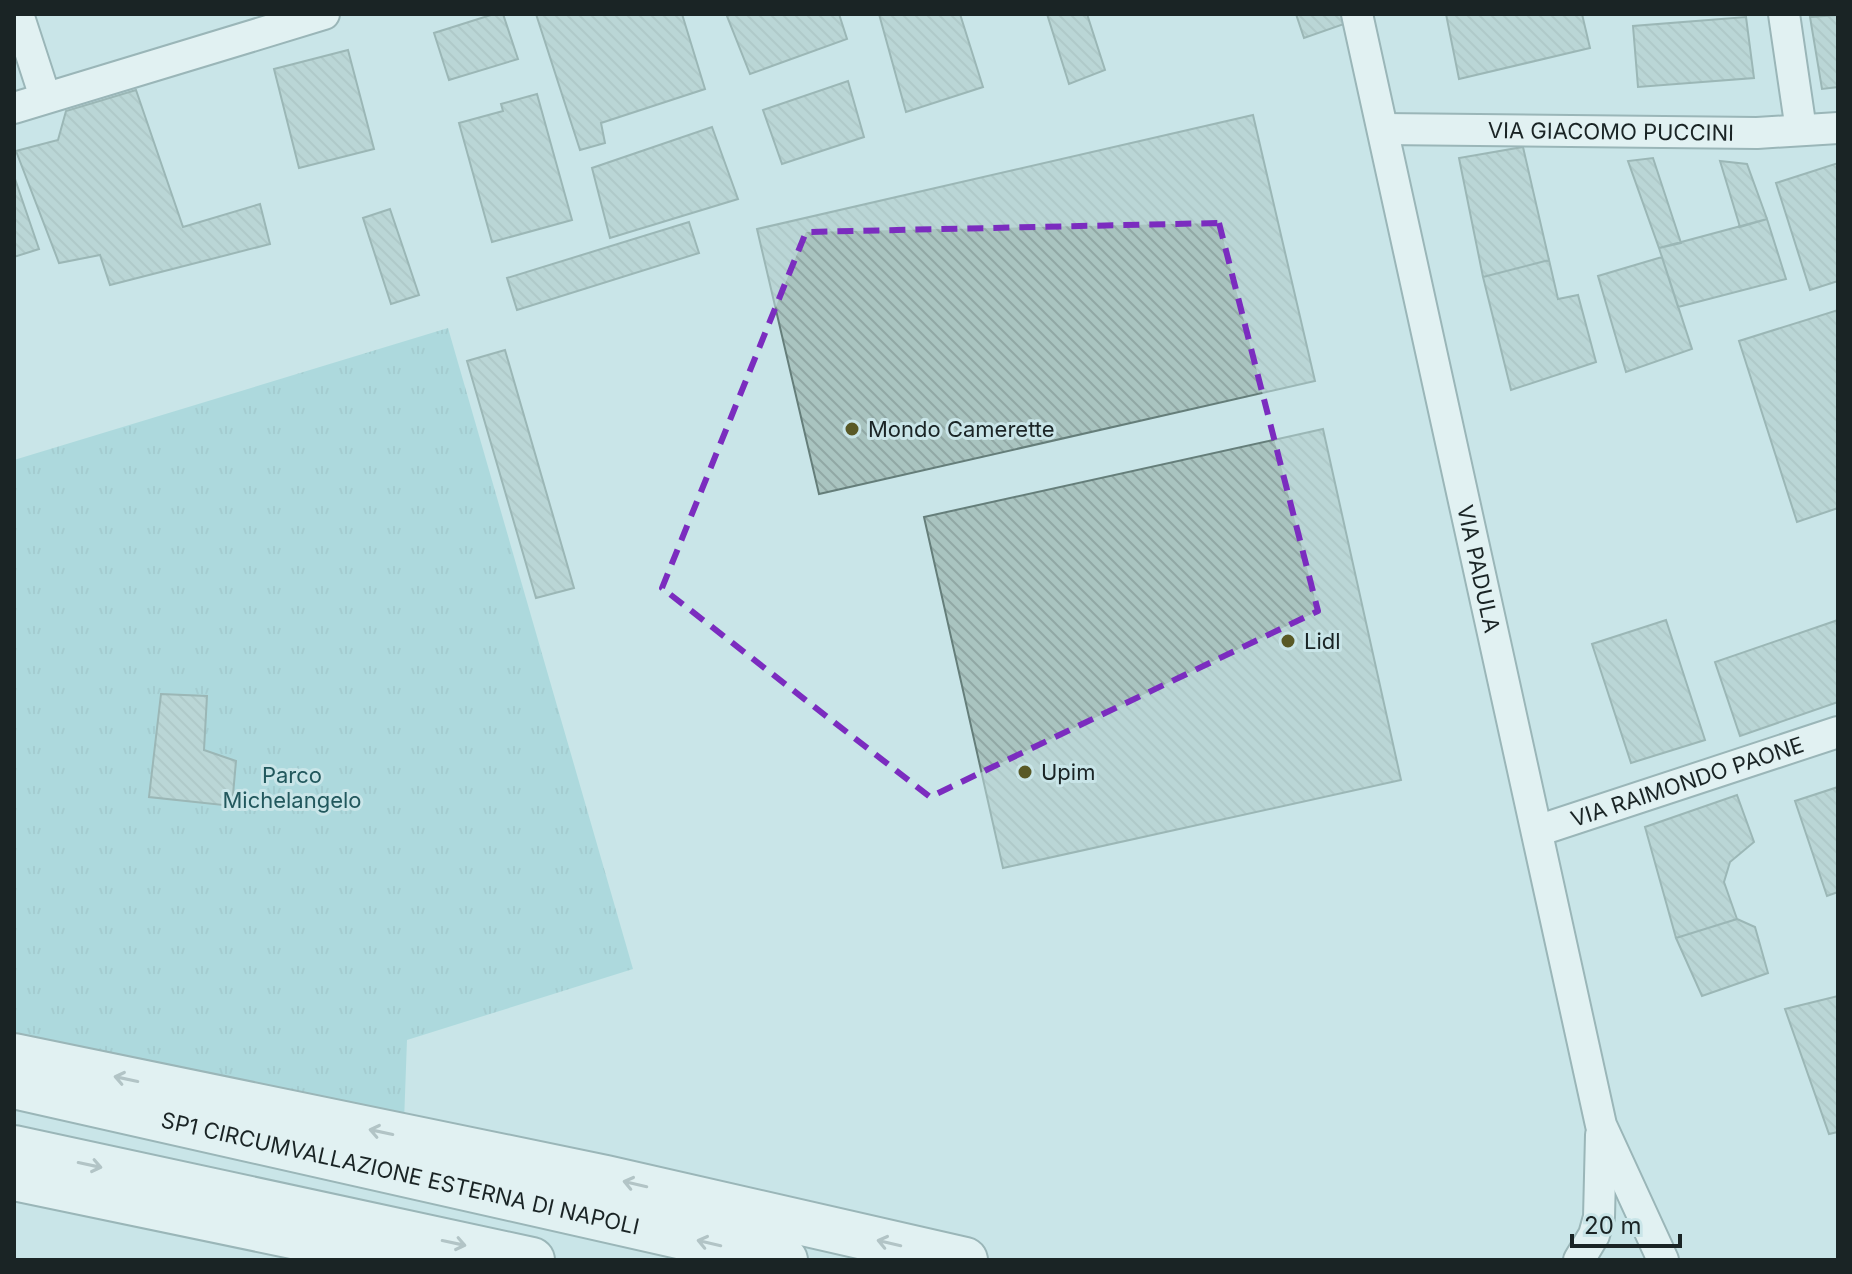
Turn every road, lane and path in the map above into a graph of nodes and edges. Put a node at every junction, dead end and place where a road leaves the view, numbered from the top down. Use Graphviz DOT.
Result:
graph roads {
  1 [pos="18,14"];
  2 [pos="324,14"];
  3 [pos="1357,14"];
  4 [pos="1784,14"];
  5 [pos="45,97"];
  6 [pos="14,108"];
  7 [pos="1838,128"];
  8 [pos="1383,129"];
  9 [pos="1801,130"];
  10 [pos="1838,732"];
  11 [pos="1537,831"];
  12 [pos="14,1056"];
  13 [pos="14,1086"];
  14 [pos="1601,1125"];
  15 [pos="14,1148"];
  16 [pos="14,1178"];
  17 [pos="408,1260"];
  18 [pos="532,1260"];
  19 [pos="785,1260"];
  20 [pos="965,1260"];
  21 [pos="1579,1260"];
  22 [pos="1663,1260"];
  1 -- 5 [label="street"];
  2 -- 5 [label="street"];
  3 -- 8 [label="street, VIA PADULA"];
  4 -- 9 [label="street"];
  5 -- 6 [label="street"];
  7 -- 9 [label="street, VIA GIACOMO PUCCINI"];
  8 -- 9 [label="street, VIA GIACOMO PUCCINI"];
  8 -- 11 [label="street, VIA PADULA"];
  10 -- 11 [label="street, VIA RAIMONDO PAONE"];
  11 -- 14 [label="street, VIA PADULA"];
  20 -- 12 [label="main road, one-way"];
  19 -- 13 [label="main road, SP1 CIRCUMVALLAZIONE ESTERNA DI NAPOLI, one-way"];
  14 -- 21 [label="street, VIA PADULA"];
  14 -- 22 [label="street, VIA PADULA"];
  15 -- 18 [label="main road, one-way"];
  16 -- 17 [label="main road"];
}
